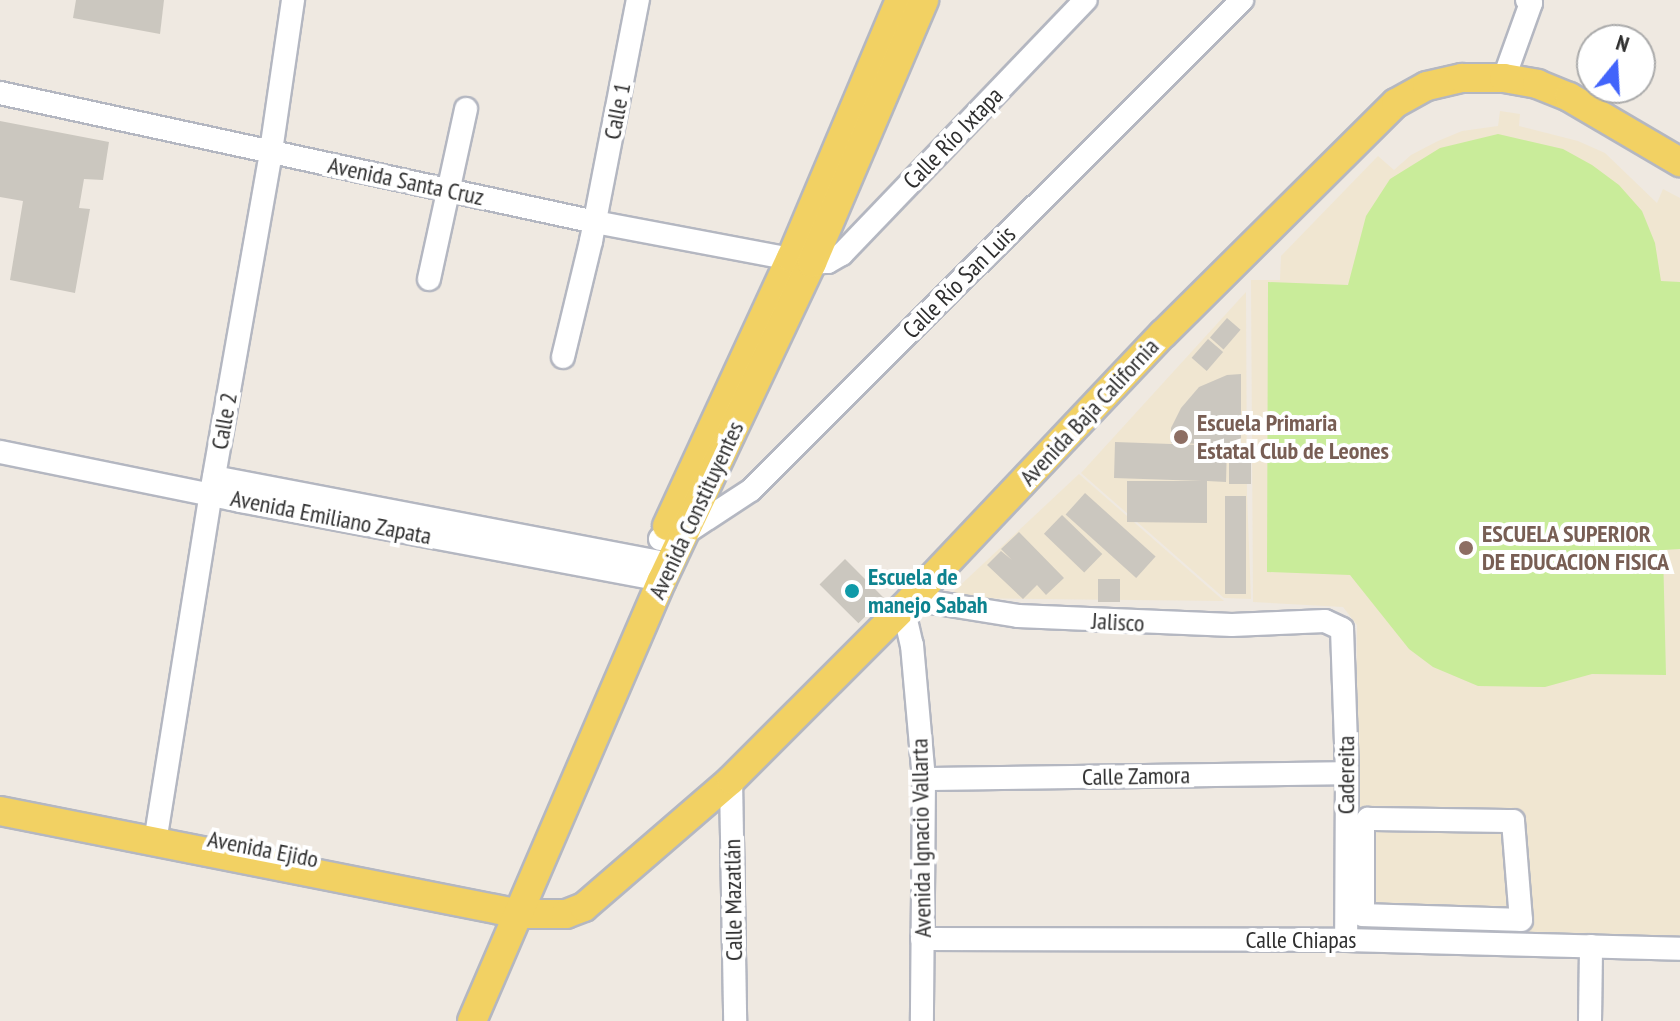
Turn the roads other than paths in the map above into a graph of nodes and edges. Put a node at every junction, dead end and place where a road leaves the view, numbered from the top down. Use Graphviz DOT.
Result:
graph roads {
  1 [pos="293,0"];
  2 [pos="638,0"];
  3 [pos="900,0"];
  4 [pos="924,0"];
  5 [pos="1086,0"];
  6 [pos="1242,0"];
  7 [pos="1527,0"];
  8 [pos="1504,78"];
  9 [pos="0,93"];
  10 [pos="466,109"];
  11 [pos="271,151"];
  12 [pos="1680,162"];
  13 [pos="447,190"];
  14 [pos="595,222"];
  15 [pos="802,261"];
  16 [pos="429,279"];
  17 [pos="563,357"];
  18 [pos="0,452"];
  19 [pos="212,485"];
  20 [pos="661,559"];
  21 [pos="908,603"];
  22 [pos="1325,621"];
  23 [pos="1347,773"];
  24 [pos="924,779"];
  25 [pos="731,780"];
  26 [pos="0,797"];
  27 [pos="0,811"];
  28 [pos="156,836"];
  29 [pos="521,907"];
  30 [pos="1521,920"];
  31 [pos="922,939"];
  32 [pos="1346,940"];
  33 [pos="1521,945"];
  34 [pos="1591,946"];
  35 [pos="1680,949"];
  36 [pos="452,1021"];
  37 [pos="472,1021"];
  38 [pos="735,1021"];
  39 [pos="922,1021"];
  40 [pos="1590,1021"];
  1 -- 11 [label="street, Calle 2"];
  2 -- 14 [label="street, Calle 1"];
  3 -- 15 [label="main road, Avenida Constituyentes"];
  4 -- 15 [label="main road, Avenida Constituyentes"];
  5 -- 15 [label="street, Calle Río Ixtapa"];
  6 -- 20 [label="street, Calle Río San Luis"];
  7 -- 8 [label="street"];
  8 -- 12 [label="main road, Avenida Baja California"];
  8 -- 21 [label="main road, Avenida Baja California"];
  9 -- 11 [label="street, Avenida Santa Cruz"];
  10 -- 13 [label="street"];
  11 -- 13 [label="street, Avenida Santa Cruz"];
  11 -- 19 [label="street, Calle 2"];
  13 -- 14 [label="street, Avenida Santa Cruz"];
  13 -- 16 [label="street"];
  14 -- 15 [label="street, Avenida Santa Cruz"];
  14 -- 17 [label="street, Calle 1"];
  15 -- 20 [label="main road, Avenida Constituyentes"];
  18 -- 19 [label="street, Avenida Emiliano Zapata"];
  19 -- 20 [label="street, Avenida Emiliano Zapata"];
  19 -- 28 [label="street, Calle 2"];
  20 -- 29 [label="main road, Avenida Constituyentes"];
  21 -- 22 [label="street, Jalisco"];
  21 -- 24 [label="street, Avenida Ignacio Vallarta"];
  21 -- 25 [label="main road, Avenida Baja California"];
  22 -- 23 [label="street, Cadereita"];
  23 -- 24 [label="street, Calle Zamora"];
  23 -- 32 [label="street, Cadereita"];
  24 -- 31 [label="street, Avenida Ignacio Vallarta"];
  25 -- 29 [label="main road, Avenida Baja California"];
  25 -- 38 [label="street, Calle Mazatlán"];
  26 -- 28 [label="main road, Avenida Ejido"];
  27 -- 28 [label="main road, Avenida Ejido"];
  28 -- 29 [label="main road, Avenida Ejido"];
  29 -- 36 [label="main road, Avenida Constituyentes"];
  29 -- 37 [label="main road, Avenida Constituyentes"];
  30 -- 30 [label="street"];
  30 -- 33 [label="street"];
  31 -- 32 [label="street, Calle Chiapas"];
  31 -- 39 [label="street, Avenida Ignacio Vallarta"];
  32 -- 33 [label="street, Calle Chiapas"];
  33 -- 34 [label="street, Calle Chiapas"];
  34 -- 35 [label="street, Calle Chiapas"];
  34 -- 40 [label="street"];
}
